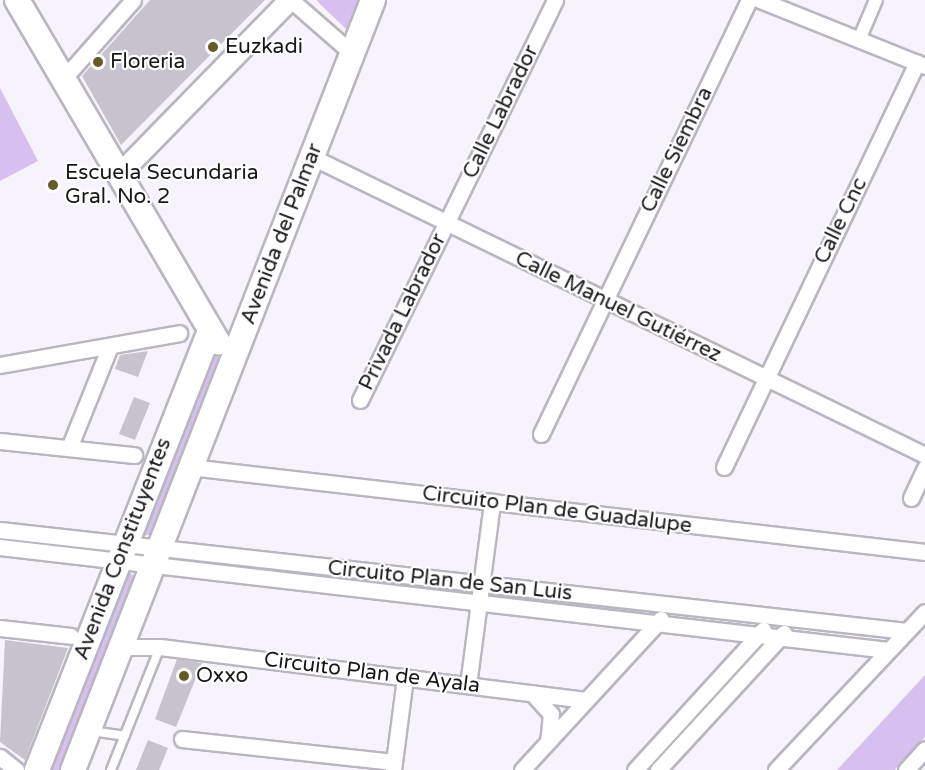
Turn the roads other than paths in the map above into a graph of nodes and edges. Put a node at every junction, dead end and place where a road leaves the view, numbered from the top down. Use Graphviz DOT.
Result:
graph roads {
  1 [pos="17,0"];
  2 [pos="133,0"];
  3 [pos="290,0"];
  4 [pos="373,0"];
  5 [pos="555,0"];
  6 [pos="749,0"];
  7 [pos="760,0"];
  8 [pos="876,0"];
  9 [pos="859,40"];
  10 [pos="353,54"];
  11 [pos="921,64"];
  12 [pos="64,78"];
  13 [pos="312,157"];
  14 [pos="119,176"];
  15 [pos="446,224"];
  16 [pos="605,301"];
  17 [pos="210,330"];
  18 [pos="179,333"];
  19 [pos="110,346"];
  20 [pos="232,361"];
  21 [pos="0,365"];
  22 [pos="766,378"];
  23 [pos="360,400"];
  24 [pos="541,434"];
  25 [pos="0,441"];
  26 [pos="69,448"];
  27 [pos="134,455"];
  28 [pos="925,455"];
  29 [pos="190,467"];
  30 [pos="724,467"];
  31 [pos="925,468"];
  32 [pos="911,498"];
  33 [pos="492,502"];
  34 [pos="0,530"];
  35 [pos="0,547"];
  36 [pos="925,552"];
  37 [pos="121,553"];
  38 [pos="155,557"];
  39 [pos="481,584"];
  40 [pos="479,603"];
  41 [pos="673,606"];
  42 [pos="925,612"];
  43 [pos="775,617"];
  44 [pos="798,619"];
  45 [pos="656,624"];
  46 [pos="0,628"];
  47 [pos="906,631"];
  48 [pos="758,635"];
  49 [pos="71,636"];
  50 [pos="780,638"];
  51 [pos="121,646"];
  52 [pos="160,647"];
  53 [pos="888,650"];
  54 [pos="405,677"];
  55 [pos="468,685"];
  56 [pos="532,693"];
  57 [pos="586,700"];
  58 [pos="89,730"];
  59 [pos="125,736"];
  60 [pos="182,739"];
  61 [pos="547,743"];
  62 [pos="925,749"];
  63 [pos="0,758"];
  64 [pos="393,766"];
  65 [pos="16,770"];
  66 [pos="37,770"];
  67 [pos="73,770"];
  68 [pos="111,770"];
  69 [pos="522,770"];
  70 [pos="634,770"];
  71 [pos="658,770"];
  72 [pos="776,770"];
  73 [pos="906,770"];
  1 -- 12 [label="main road"];
  2 -- 12 [label="street"];
  3 -- 10 [label="street"];
  3 -- 14 [label="street"];
  4 -- 10 [label="main road, Avenida del Palmar"];
  5 -- 15 [label="street, Calle Labrador"];
  6 -- 16 [label="street, Calle Siembra"];
  7 -- 9 [label="street"];
  8 -- 9 [label="street"];
  9 -- 11 [label="street"];
  10 -- 13 [label="main road, Avenida del Palmar"];
  11 -- 22 [label="street, Calle Cnc"];
  12 -- 14 [label="main road"];
  13 -- 15 [label="street, Calle Manuel Gutiérrez"];
  13 -- 20 [label="main road, Avenida del Palmar"];
  14 -- 17 [label="main road"];
  15 -- 16 [label="street, Calle Manuel Gutiérrez"];
  15 -- 23 [label="street, Privada Labrador"];
  16 -- 22 [label="street, Calle Manuel Gutiérrez"];
  16 -- 24 [label="street, Calle Siembra"];
  17 -- 20 [label="main road"];
  17 -- 37 [label="main road, Avenida Constituyentes"];
  18 -- 19 [label="street"];
  19 -- 21 [label="street"];
  19 -- 26 [label="street"];
  20 -- 29 [label="main road, Avenida del Palmar"];
  22 -- 28 [label="street, Calle Manuel Gutiérrez"];
  22 -- 30 [label="street, Calle Cnc"];
  25 -- 26 [label="street"];
  26 -- 27 [label="street"];
  29 -- 33 [label="street, Circuito Plan de Guadalupe"];
  29 -- 38 [label="main road, Avenida Constituyentes"];
  31 -- 32 [label="street"];
  33 -- 36 [label="street, Circuito Plan de Guadalupe"];
  33 -- 39 [label="street"];
  34 -- 37 [label="street"];
  35 -- 37 [label="street"];
  37 -- 38 [label="street, Circuito Plan de San Luis"];
  37 -- 66 [label="main road, Avenida Constituyentes"];
  38 -- 39 [label="street, Circuito Plan de San Luis"];
  38 -- 40 [label="street, Circuito Plan de San Luis"];
  38 -- 51 [label="main road, Avenida Constituyentes"];
  39 -- 40 [label="street"];
  39 -- 41 [label="street, Circuito Plan de San Luis"];
  40 -- 45 [label="street, Circuito Plan de San Luis"];
  40 -- 55 [label="street"];
  41 -- 43 [label="street, Circuito Plan de San Luis"];
  41 -- 45 [label="street"];
  42 -- 47 [label="street"];
  43 -- 44 [label="street, Circuito Plan de San Luis"];
  43 -- 48 [label="street"];
  44 -- 47 [label="street, Circuito Plan de San Luis"];
  44 -- 50 [label="street"];
  45 -- 48 [label="street, Circuito Plan de San Luis"];
  45 -- 57 [label="street"];
  46 -- 49 [label="street"];
  47 -- 53 [label="street"];
  48 -- 50 [label="street, Circuito Plan de San Luis"];
  48 -- 70 [label="street"];
  50 -- 53 [label="street, Circuito Plan de San Luis"];
  50 -- 71 [label="street"];
  51 -- 52 [label="street, Circuito Plan de Ayala"];
  51 -- 58 [label="main road, Avenida Constituyentes"];
  52 -- 54 [label="street, Circuito Plan de Ayala"];
  52 -- 59 [label="lane"];
  53 -- 72 [label="street"];
  54 -- 55 [label="street, Circuito Plan de Ayala"];
  54 -- 64 [label="street"];
  55 -- 56 [label="street, Circuito Plan de Ayala"];
  56 -- 57 [label="street, Circuito Plan de Ayala"];
  56 -- 61 [label="street"];
  57 -- 61 [label="street"];
  58 -- 59 [label="lane"];
  58 -- 67 [label="main road, Avenida Constituyentes"];
  59 -- 68 [label="lane"];
  60 -- 64 [label="street"];
  61 -- 69 [label="street"];
  62 -- 73 [label="street"];
  63 -- 65 [label="street"];
}
